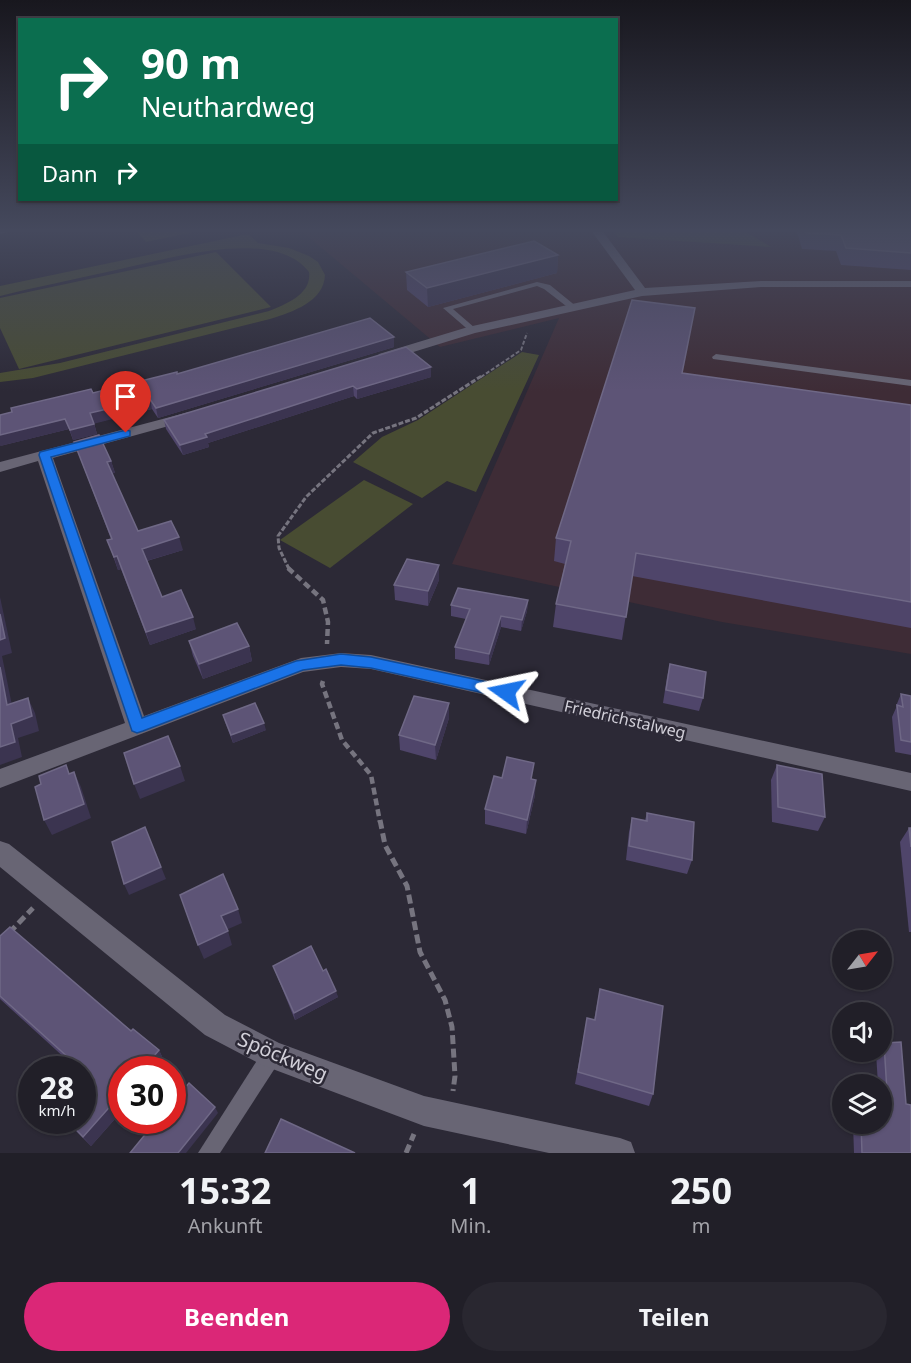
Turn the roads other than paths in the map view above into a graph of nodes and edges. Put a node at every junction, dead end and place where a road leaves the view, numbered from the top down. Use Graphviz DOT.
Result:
graph roads {
  1 [pos="635,283"];
  2 [pos="911,284"];
  3 [pos="642,292"];
  4 [pos="573,307"];
  5 [pos="472,330"];
  6 [pos="716,357"];
  7 [pos="376,359"];
  8 [pos="911,383"];
  9 [pos="198,414"];
  10 [pos="44,455"];
  11 [pos="0,466"];
  12 [pos="137,727"];
  13 [pos="0,779"];
  14 [pos="911,782"];
  15 [pos="0,852"];
  16 [pos="272,1055"];
  17 [pos="616,1152"];
  18 [pos="208,1153"];
  1 -- 3 [label="street"];
  2 -- 3 [label="street"];
  3 -- 4 [label="street"];
  4 -- 5 [label="street"];
  4 -- 5 [label="lane"];
  5 -- 7 [label="street"];
  6 -- 8 [label="lane"];
  9 -- 10 [label="street"];
  10 -- 11 [label="street"];
  10 -- 12 [label="street"];
  12 -- 13 [label="street, Friedrichstalweg"];
  12 -- 14 [label="street, Friedrichstalweg"];
  15 -- 16 [label="street, Spöckweg"];
  16 -- 17 [label="street, Spöckweg"];
  16 -- 18 [label="lane"];
}
